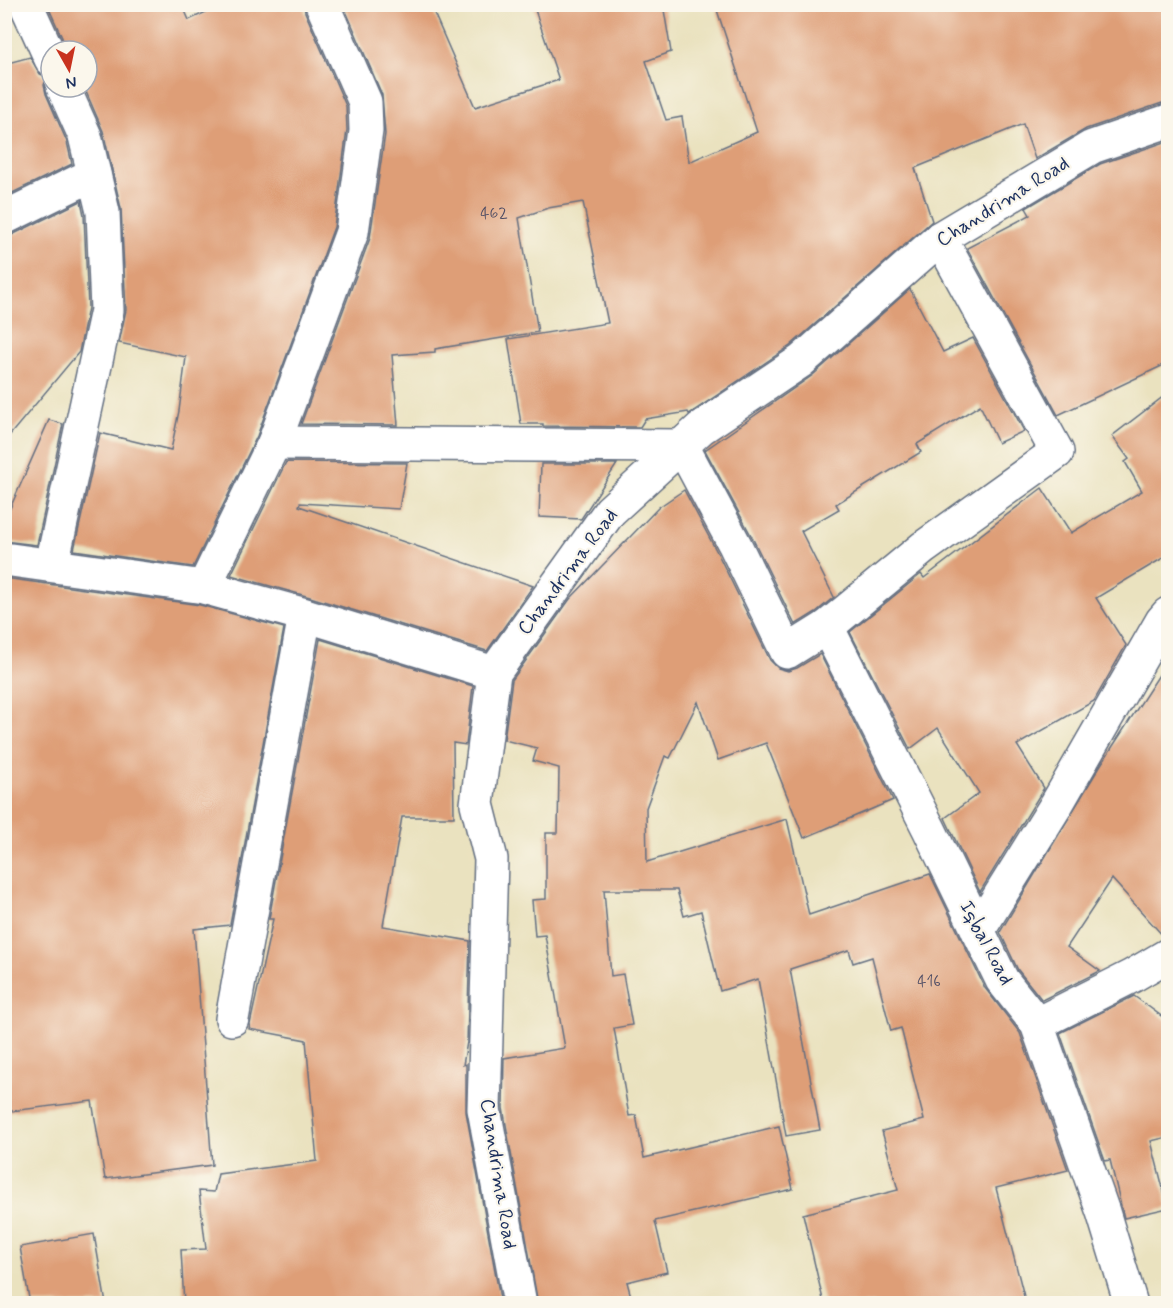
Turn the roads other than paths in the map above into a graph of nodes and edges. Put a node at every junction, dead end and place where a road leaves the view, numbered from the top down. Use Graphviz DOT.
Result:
graph roads {
  1 [pos="26,4"];
  2 [pos="322,4"];
  3 [pos="42,39"];
  4 [pos="68,99"];
  5 [pos="1168,121"];
  6 [pos="94,174"];
  7 [pos="4,218"];
  8 [pos="939,238"];
  9 [pos="274,442"];
  10 [pos="682,446"];
  11 [pos="4,559"];
  12 [pos="52,564"];
  13 [pos="204,587"];
  14 [pos="1168,614"];
  15 [pos="305,615"];
  16 [pos="827,627"];
  17 [pos="494,673"];
  18 [pos="978,932"];
  19 [pos="1168,955"];
  20 [pos="232,1020"];
  21 [pos="1037,1024"];
  22 [pos="520,1304"];
  23 [pos="1131,1304"];
  1 -- 3 [label="street"];
  2 -- 9 [label="street"];
  4 -- 6 [label="street"];
  5 -- 8 [label="street, Chandrima Road"];
  6 -- 7 [label="street"];
  6 -- 12 [label="street"];
  8 -- 10 [label="street, Chandrima Road"];
  8 -- 16 [label="street"];
  9 -- 10 [label="street"];
  9 -- 13 [label="street"];
  10 -- 16 [label="street"];
  10 -- 17 [label="street, Chandrima Road"];
  11 -- 12 [label="street"];
  12 -- 13 [label="street"];
  13 -- 15 [label="street"];
  14 -- 18 [label="street"];
  15 -- 17 [label="street"];
  15 -- 20 [label="street"];
  16 -- 18 [label="street, Iqbal Road"];
  17 -- 22 [label="street, Chandrima Road"];
  18 -- 21 [label="street, Iqbal Road"];
  19 -- 21 [label="street"];
  21 -- 23 [label="street, Iqbal Road"];
}
